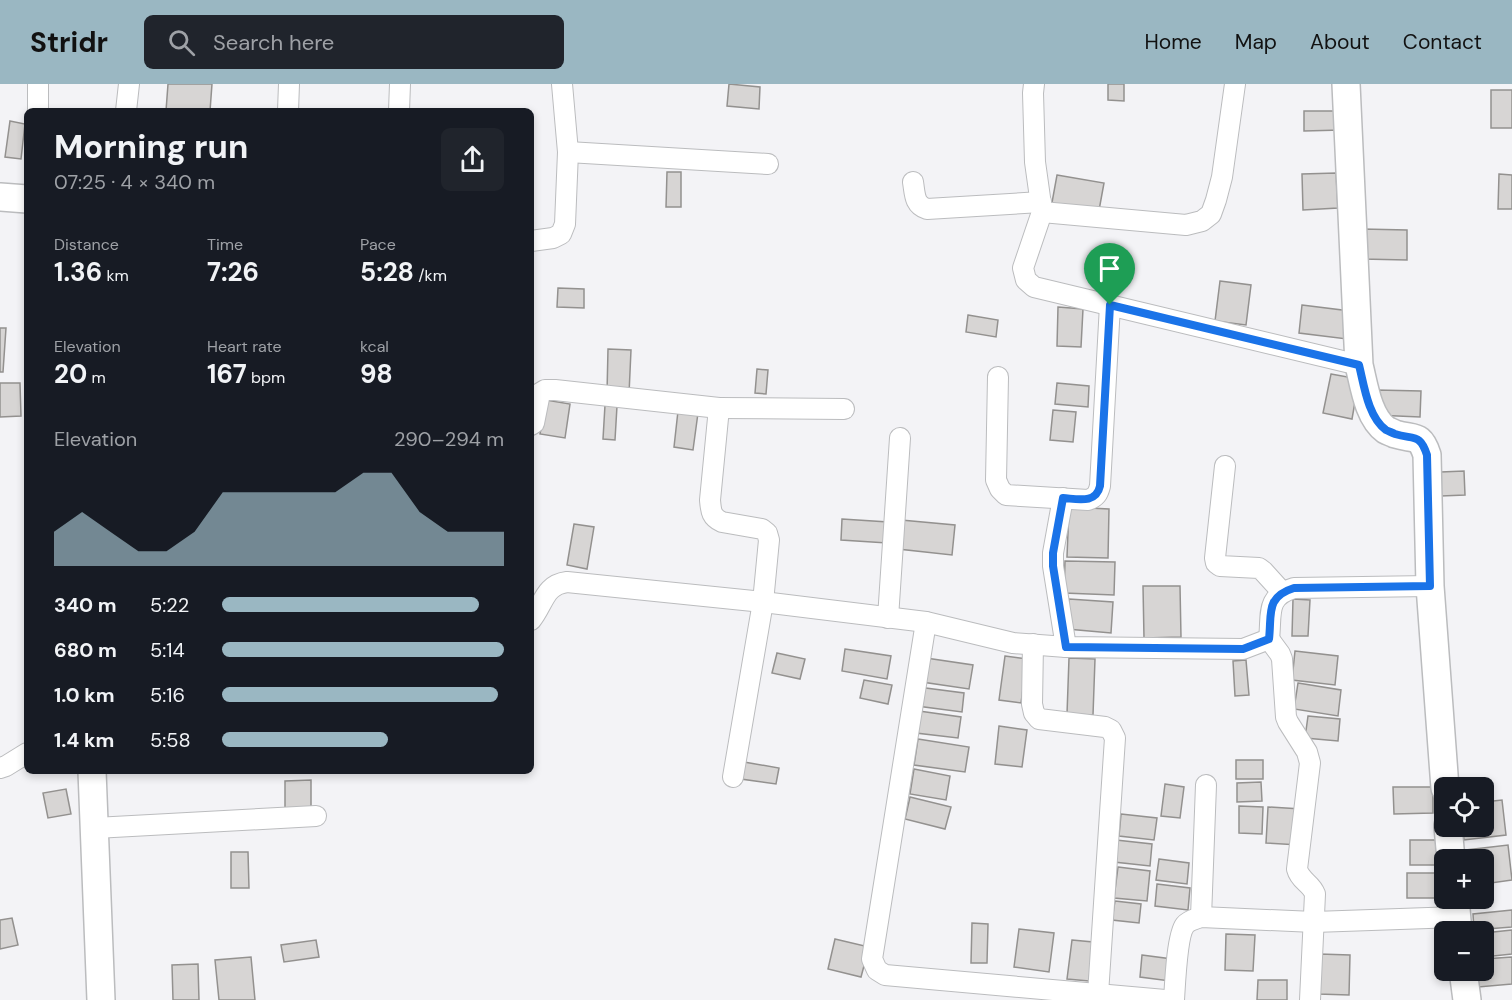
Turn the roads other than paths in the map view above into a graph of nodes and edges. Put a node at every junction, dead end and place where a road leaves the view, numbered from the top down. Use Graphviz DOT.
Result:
graph roads {
  1 [pos="38,84"];
  2 [pos="129,84"];
  3 [pos="289,84"];
  4 [pos="400,84"];
  5 [pos="562,84"];
  6 [pos="1034,84"];
  7 [pos="1236,84"];
  8 [pos="1346,84"];
  9 [pos="38,108"];
  10 [pos="126,108"];
  11 [pos="288,108"];
  12 [pos="399,108"];
  13 [pos="568,152"];
  14 [pos="768,164"];
  15 [pos="913,182"];
  16 [pos="0,197"];
  17 [pos="24,199"];
  18 [pos="1042,207"];
  19 [pos="534,241"];
  20 [pos="1110,305"];
  21 [pos="1359,365"];
  22 [pos="998,377"];
  23 [pos="719,408"];
  24 [pos="844,409"];
  25 [pos="534,423"];
  26 [pos="900,438"];
  27 [pos="1225,466"];
  28 [pos="1063,498"];
  29 [pos="1430,586"];
  30 [pos="1282,592"];
  31 [pos="763,602"];
  32 [pos="534,615"];
  33 [pos="888,618"];
  34 [pos="926,622"];
  35 [pos="1269,639"];
  36 [pos="1033,644"];
  37 [pos="1066,647"];
  38 [pos="24,755"];
  39 [pos="0,768"];
  40 [pos="92,774"];
  41 [pos="732,777"];
  42 [pos="1444,777"];
  43 [pos="1206,785"];
  44 [pos="316,816"];
  45 [pos="94,828"];
  46 [pos="1457,916"];
  47 [pos="1202,917"];
  48 [pos="1314,922"];
  49 [pos="1464,981"];
  50 [pos="1098,994"];
  51 [pos="101,1000"];
  52 [pos="1165,1000"];
  53 [pos="1174,1000"];
  54 [pos="1310,1000"];
  55 [pos="1467,1000"];
  1 -- 9 [label="street"];
  2 -- 10 [label="street"];
  3 -- 11 [label="street"];
  4 -- 12 [label="street"];
  5 -- 13 [label="street"];
  6 -- 18 [label="street"];
  7 -- 18 [label="street"];
  8 -- 21 [label="street"];
  13 -- 14 [label="street"];
  13 -- 19 [label="street"];
  15 -- 18 [label="street"];
  16 -- 17 [label="street"];
  18 -- 20 [label="street"];
  20 -- 21 [label="street"];
  20 -- 28 [label="street"];
  21 -- 29 [label="street"];
  22 -- 28 [label="street"];
  23 -- 24 [label="street"];
  23 -- 25 [label="street"];
  23 -- 31 [label="street"];
  26 -- 33 [label="street"];
  27 -- 30 [label="street"];
  28 -- 37 [label="street"];
  29 -- 30 [label="street"];
  29 -- 42 [label="street"];
  30 -- 35 [label="street"];
  31 -- 32 [label="street"];
  31 -- 33 [label="street"];
  31 -- 41 [label="street"];
  33 -- 34 [label="street"];
  34 -- 36 [label="street"];
  34 -- 50 [label="street"];
  35 -- 37 [label="street"];
  35 -- 48 [label="street"];
  36 -- 37 [label="street"];
  36 -- 50 [label="street"];
  38 -- 39 [label="street"];
  40 -- 45 [label="street"];
  43 -- 47 [label="street"];
  44 -- 45 [label="street"];
  45 -- 51 [label="street"];
  46 -- 48 [label="street"];
  47 -- 48 [label="street"];
  47 -- 53 [label="street"];
  48 -- 54 [label="street"];
  49 -- 55 [label="street"];
  50 -- 52 [label="street"];
}
